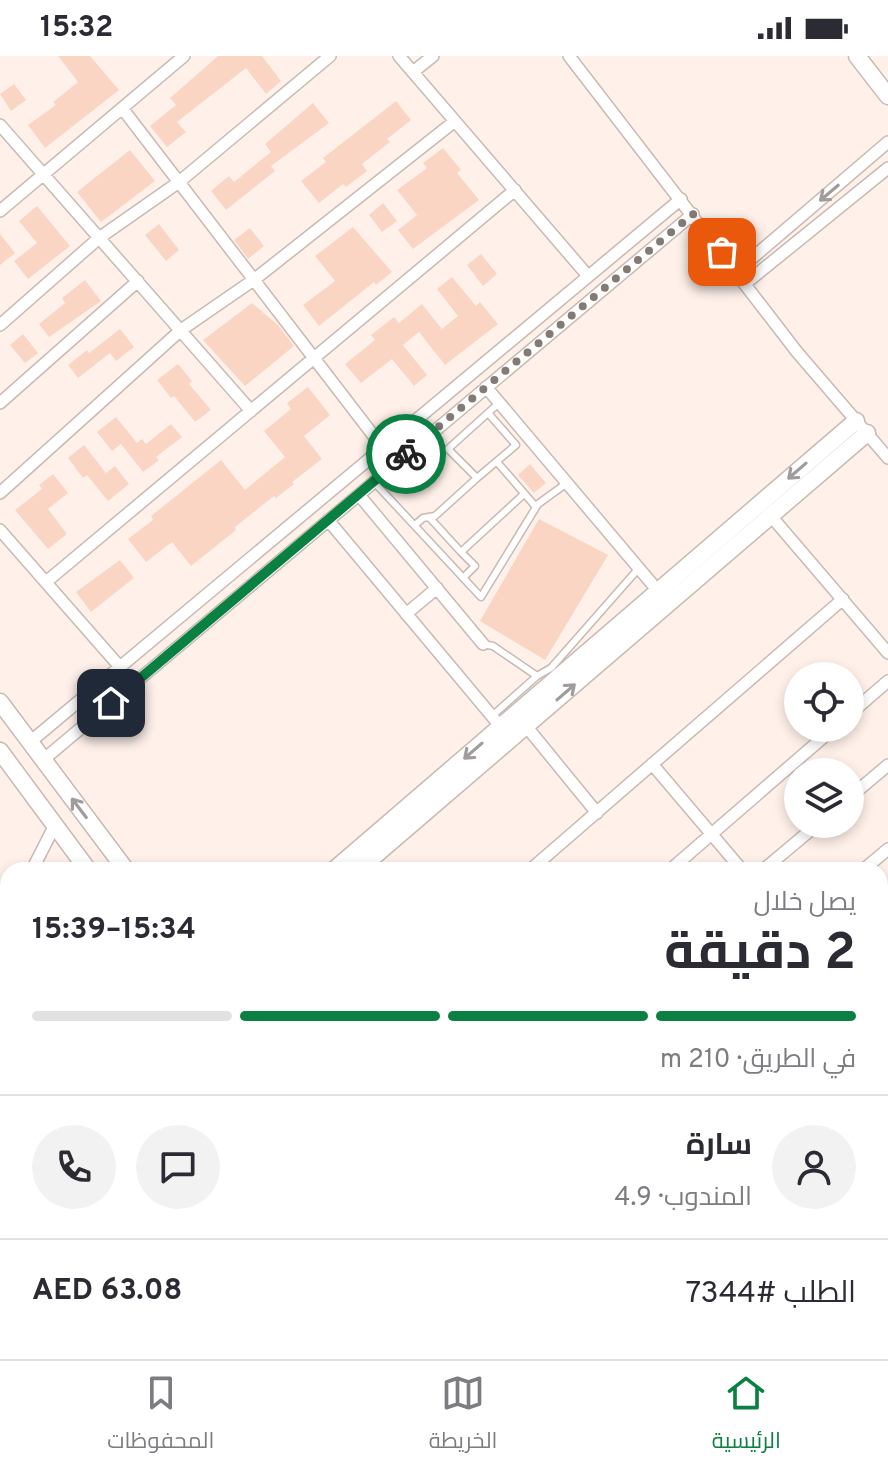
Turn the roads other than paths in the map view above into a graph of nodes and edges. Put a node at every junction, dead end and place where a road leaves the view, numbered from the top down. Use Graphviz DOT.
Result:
graph roads {
  1 [pos="184,56"];
  2 [pos="330,56"];
  3 [pos="399,56"];
  4 [pos="433,56"];
  5 [pos="569,56"];
  6 [pos="857,56"];
  7 [pos="413,72"];
  8 [pos="888,96"];
  9 [pos="122,108"];
  10 [pos="455,121"];
  11 [pos="0,125"];
  12 [pos="888,142"];
  13 [pos="888,168"];
  14 [pos="44,174"];
  15 [pos="179,182"];
  16 [pos="515,190"];
  17 [pos="681,199"];
  18 [pos="0,211"];
  19 [pos="693,214"];
  20 [pos="99,238"];
  21 [pos="737,271"];
  22 [pos="588,276"];
  23 [pos="255,279"];
  24 [pos="138,281"];
  25 [pos="746,283"];
  26 [pos="0,325"];
  27 [pos="181,330"];
  28 [pos="315,357"];
  29 [pos="486,387"];
  30 [pos="0,403"];
  31 [pos="499,403"];
  32 [pos="251,411"];
  33 [pos="488,413"];
  34 [pos="862,427"];
  35 [pos="383,448"];
  36 [pos="888,458"];
  37 [pos="369,459"];
  38 [pos="497,462"];
  39 [pos="378,478"];
  40 [pos="477,478"];
  41 [pos="567,483"];
  42 [pos="0,493"];
  43 [pos="524,494"];
  44 [pos="359,495"];
  45 [pos="536,507"];
  46 [pos="771,516"];
  47 [pos="429,517"];
  48 [pos="328,520"];
  49 [pos="415,525"];
  50 [pos="0,530"];
  51 [pos="461,552"];
  52 [pos="639,568"];
  53 [pos="463,578"];
  54 [pos="46,582"];
  55 [pos="437,588"];
  56 [pos="658,591"];
  57 [pos="843,599"];
  58 [pos="406,614"];
  59 [pos="483,644"];
  60 [pos="888,653"];
  61 [pos="598,654"];
  62 [pos="120,667"];
  63 [pos="537,676"];
  64 [pos="888,681"];
  65 [pos="134,684"];
  66 [pos="0,702"];
  67 [pos="864,702"];
  68 [pos="496,721"];
  69 [pos="526,726"];
  70 [pos="30,742"];
  71 [pos="818,742"];
  72 [pos="0,751"];
  73 [pos="43,760"];
  74 [pos="652,764"];
  75 [pos="888,765"];
  76 [pos="864,785"];
  77 [pos="597,813"];
  78 [pos="55,825"];
  79 [pos="712,834"];
  80 [pos="801,838"];
  81 [pos="888,849"];
  82 [pos="36,862"];
  83 [pos="82,862"];
  84 [pos="120,862"];
  85 [pos="343,862"];
  86 [pos="367,862"];
  87 [pos="539,862"];
  88 [pos="679,862"];
  89 [pos="735,862"];
  90 [pos="773,862"];
  91 [pos="873,862"];
  1 -- 9 [label="street"];
  2 -- 15 [label="street"];
  3 -- 7 [label="street"];
  4 -- 7 [label="street"];
  5 -- 17 [label="street"];
  6 -- 8 [label="street"];
  7 -- 10 [label="street"];
  9 -- 14 [label="street"];
  9 -- 15 [label="street"];
  10 -- 16 [label="street"];
  10 -- 23 [label="street"];
  11 -- 14 [label="street"];
  12 -- 21 [label="street, one-way"];
  13 -- 25 [label="street"];
  14 -- 18 [label="street"];
  14 -- 20 [label="street"];
  15 -- 20 [label="street"];
  15 -- 23 [label="street"];
  16 -- 22 [label="street"];
  16 -- 28 [label="street"];
  17 -- 19 [label="street"];
  17 -- 22 [label="street"];
  19 -- 21 [label="street"];
  19 -- 29 [label="street"];
  20 -- 24 [label="street"];
  20 -- 26 [label="street"];
  21 -- 25 [label="street"];
  22 -- 35 [label="street"];
  23 -- 27 [label="street"];
  23 -- 28 [label="street"];
  24 -- 27 [label="street"];
  24 -- 30 [label="street"];
  25 -- 34 [label="street"];
  27 -- 32 [label="street"];
  27 -- 42 [label="street"];
  28 -- 32 [label="street"];
  28 -- 35 [label="street"];
  29 -- 31 [label="street"];
  29 -- 39 [label="street"];
  31 -- 33 [label="lane"];
  31 -- 41 [label="street"];
  32 -- 54 [label="street"];
  33 -- 38 [label="lane"];
  33 -- 40 [label="lane"];
  34 -- 36 [label="street"];
  34 -- 46 [label="street"];
  34 -- 56 [label="street, one-way"];
  35 -- 37 [label="street"];
  37 -- 39 [label="lane"];
  37 -- 62 [label="street"];
  38 -- 40 [label="lane"];
  38 -- 43 [label="lane"];
  39 -- 44 [label="street"];
  39 -- 49 [label="lane"];
  40 -- 47 [label="lane"];
  41 -- 45 [label="lane"];
  41 -- 52 [label="street"];
  43 -- 45 [label="lane"];
  43 -- 51 [label="lane"];
  44 -- 48 [label="street"];
  44 -- 55 [label="street"];
  45 -- 53 [label="lane"];
  46 -- 57 [label="street"];
  46 -- 61 [label="street"];
  47 -- 49 [label="lane"];
  47 -- 51 [label="lane"];
  48 -- 58 [label="street"];
  48 -- 65 [label="street"];
  49 -- 53 [label="lane"];
  50 -- 54 [label="street"];
  51 -- 53 [label="lane"];
  52 -- 56 [label="street"];
  52 -- 63 [label="lane"];
  54 -- 62 [label="street"];
  55 -- 58 [label="street"];
  55 -- 59 [label="street"];
  56 -- 61 [label="street"];
  57 -- 60 [label="street"];
  57 -- 74 [label="street"];
  58 -- 68 [label="street"];
  59 -- 63 [label="lane"];
  61 -- 68 [label="street"];
  69 -- 61 [label="street, one-way"];
  62 -- 65 [label="lane"];
  62 -- 70 [label="street"];
  63 -- 68 [label="lane"];
  64 -- 67 [label="street"];
  65 -- 73 [label="street"];
  66 -- 70 [label="street"];
  68 -- 85 [label="street, one-way"];
  69 -- 77 [label="street"];
  69 -- 86 [label="street"];
  70 -- 73 [label="street"];
  71 -- 79 [label="street"];
  72 -- 78 [label="street"];
  84 -- 73 [label="street, one-way"];
  74 -- 77 [label="street"];
  74 -- 79 [label="street"];
  75 -- 76 [label="street"];
  77 -- 87 [label="street"];
  78 -- 82 [label="street"];
  78 -- 83 [label="street"];
  79 -- 88 [label="street"];
  79 -- 89 [label="street"];
  80 -- 90 [label="street"];
  81 -- 91 [label="street"];
}
